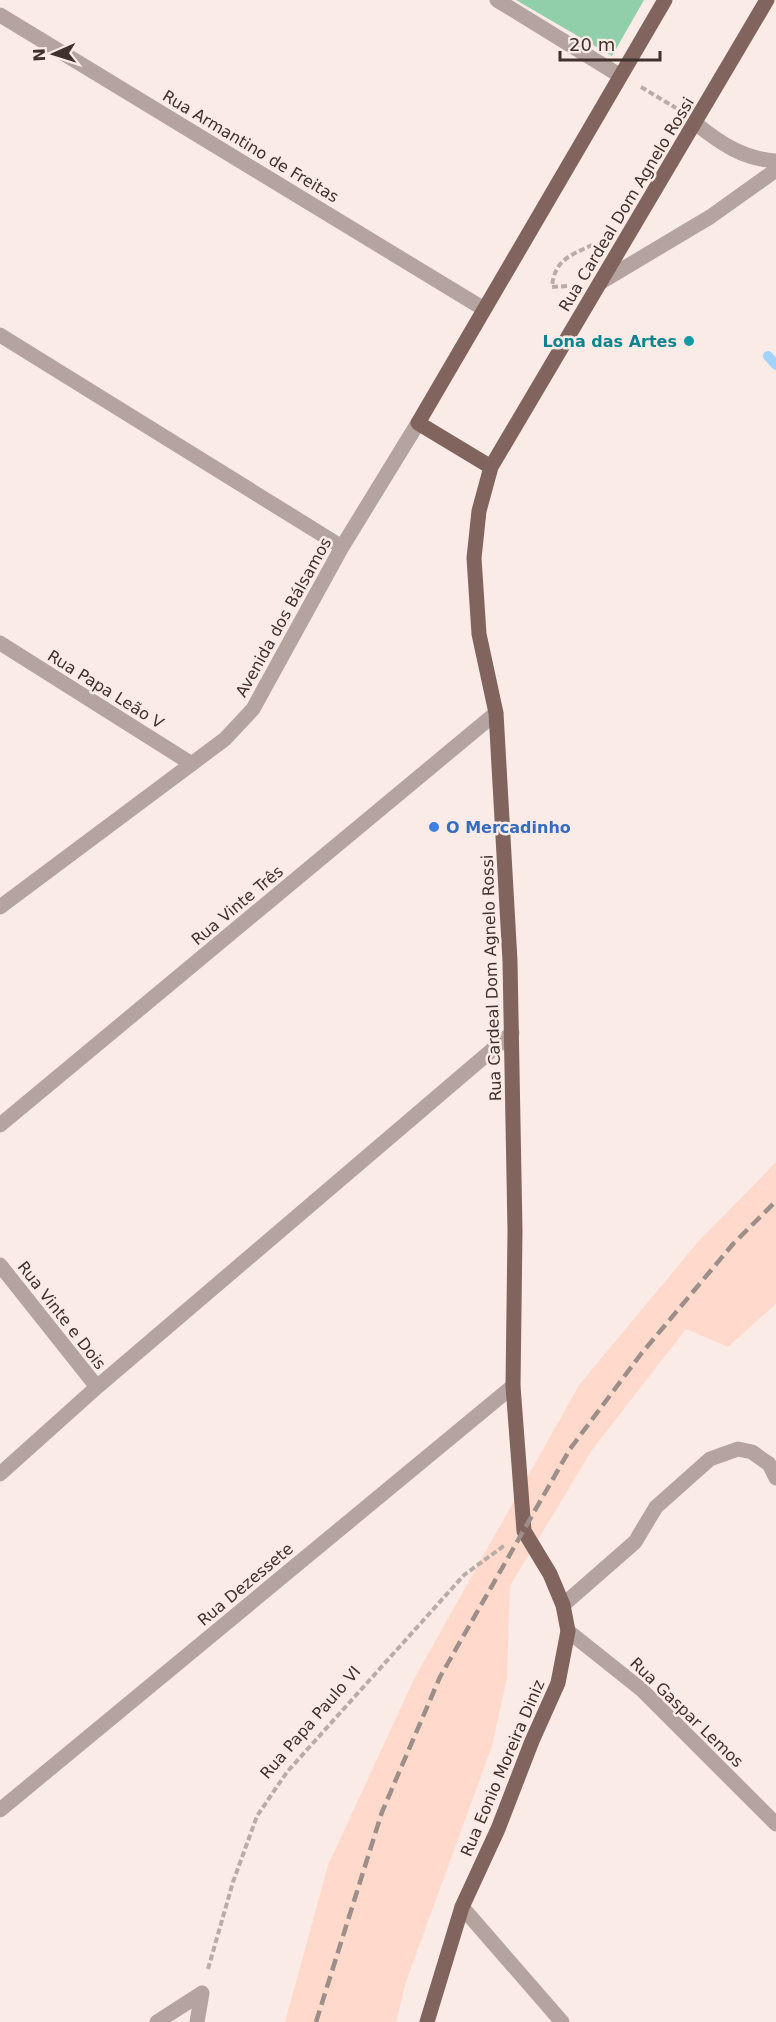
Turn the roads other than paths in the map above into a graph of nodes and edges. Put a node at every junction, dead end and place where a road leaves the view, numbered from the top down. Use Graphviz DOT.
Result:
graph roads {
  1 [pos="497,0"];
  2 [pos="665,0"];
  3 [pos="767,0"];
  4 [pos="0,15"];
  5 [pos="620,75"];
  6 [pos="695,123"];
  7 [pos="776,161"];
  8 [pos="776,170"];
  9 [pos="601,282"];
  10 [pos="484,309"];
  11 [pos="0,335"];
  12 [pos="418,423"];
  13 [pos="491,467"];
  14 [pos="342,547"];
  15 [pos="0,644"];
  16 [pos="496,713"];
  17 [pos="192,764"];
  18 [pos="0,907"];
  19 [pos="512,1033"];
  20 [pos="0,1125"];
  21 [pos="0,1265"];
  22 [pos="513,1386"];
  23 [pos="97,1387"];
  24 [pos="0,1474"];
  25 [pos="776,1478"];
  26 [pos="524,1531"];
  27 [pos="563,1605"];
  28 [pos="568,1631"];
  29 [pos="0,1810"];
  30 [pos="776,1824"];
  31 [pos="462,1906"];
  32 [pos="157,2022"];
  33 [pos="197,2022"];
  34 [pos="427,2022"];
  35 [pos="562,2022"];
  1 -- 5 [label="street"];
  2 -- 5 [label="main road"];
  3 -- 6 [label="main road, Rua Cardeal Dom Agnelo Rossi"];
  4 -- 10 [label="street, Rua Armantino de Freitas"];
  5 -- 10 [label="main road"];
  6 -- 7 [label="street"];
  6 -- 9 [label="main road, Rua Cardeal Dom Agnelo Rossi"];
  8 -- 9 [label="street"];
  9 -- 13 [label="main road, Rua Cardeal Dom Agnelo Rossi"];
  10 -- 12 [label="main road"];
  11 -- 14 [label="street"];
  12 -- 13 [label="main road"];
  12 -- 14 [label="street, Avenida dos Bálsamos"];
  13 -- 16 [label="main road, Rua Cardeal Dom Agnelo Rossi"];
  14 -- 17 [label="street, Avenida dos Bálsamos"];
  15 -- 17 [label="street, Rua Papa Leão V"];
  16 -- 19 [label="main road, Rua Cardeal Dom Agnelo Rossi"];
  16 -- 20 [label="street, Rua Vinte Três"];
  17 -- 18 [label="street, Avenida dos Bálsamos"];
  19 -- 22 [label="main road, Rua Cardeal Dom Agnelo Rossi"];
  19 -- 23 [label="street"];
  21 -- 23 [label="street, Rua Vinte e Dois"];
  22 -- 26 [label="main road, Rua Cardeal Dom Agnelo Rossi"];
  22 -- 29 [label="street, Rua Dezessete"];
  23 -- 24 [label="street"];
  25 -- 27 [label="street"];
  26 -- 27 [label="main road, Rua Eonio Moreira Diniz"];
  27 -- 28 [label="main road, Rua Eonio Moreira Diniz"];
  28 -- 30 [label="street, Rua Gaspar Lemos"];
  28 -- 31 [label="main road, Rua Eonio Moreira Diniz"];
  31 -- 34 [label="main road, Rua Eonio Moreira Diniz"];
  31 -- 35 [label="street"];
  32 -- 33 [label="street"];
}
